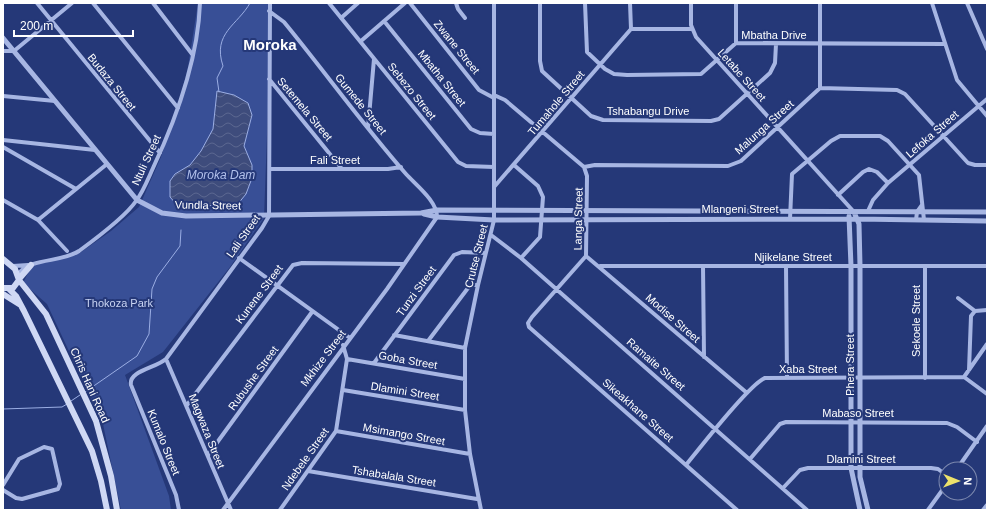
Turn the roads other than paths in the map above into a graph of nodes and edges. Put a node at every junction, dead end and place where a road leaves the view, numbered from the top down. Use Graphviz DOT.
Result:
graph roads {
  1 [pos="37,3"];
  2 [pos="72,3"];
  3 [pos="93,3"];
  4 [pos="153,3"];
  5 [pos="200,3"];
  6 [pos="270,3"];
  7 [pos="329,3"];
  8 [pos="358,3"];
  9 [pos="404,3"];
  10 [pos="410,3"];
  11 [pos="456,3"];
  12 [pos="494,3"];
  13 [pos="540,3"];
  14 [pos="585,3"];
  15 [pos="630,3"];
  16 [pos="691,3"];
  17 [pos="736,3"];
  18 [pos="820,3"];
  19 [pos="932,3"];
  20 [pos="967,3"];
  21 [pos="269,11"];
  22 [pos="341,18"];
  23 [pos="465,18"];
  24 [pos="51,20"];
  25 [pos="384,21"];
  26 [pos="631,29"];
  27 [pos="692,29"];
  28 [pos="3,38"];
  29 [pos="361,41"];
  30 [pos="736,43"];
  31 [pos="985,43"];
  32 [pos="776,44"];
  33 [pos="944,44"];
  34 [pos="819,45"];
  35 [pos="987,49"];
  36 [pos="3,51"];
  37 [pos="14,51"];
  38 [pos="192,54"];
  39 [pos="374,59"];
  40 [pos="717,61"];
  41 [pos="600,64"];
  42 [pos="269,79"];
  43 [pos="820,88"];
  44 [pos="747,94"];
  45 [pos="3,96"];
  46 [pos="494,96"];
  47 [pos="572,98"];
  48 [pos="987,99"];
  49 [pos="55,101"];
  50 [pos="978,107"];
  51 [pos="178,108"];
  52 [pos="987,116"];
  53 [pos="368,128"];
  54 [pos="777,128"];
  55 [pos="543,132"];
  56 [pos="494,134"];
  57 [pos="944,136"];
  58 [pos="3,140"];
  59 [pos="3,147"];
  60 [pos="95,150"];
  61 [pos="160,153"];
  62 [pos="807,161"];
  63 [pos="107,164"];
  64 [pos="911,164"];
  65 [pos="514,165"];
  66 [pos="987,165"];
  67 [pos="401,167"];
  68 [pos="494,167"];
  69 [pos="584,167"];
  70 [pos="270,169"];
  71 [pos="342,169"];
  72 [pos="888,183"];
  73 [pos="494,188"];
  74 [pos="76,189"];
  75 [pos="838,195"];
  76 [pos="3,200"];
  77 [pos="137,200"];
  78 [pos="844,202"];
  79 [pos="922,205"];
  80 [pos="437,210"];
  81 [pos="542,210"];
  82 [pos="494,211"];
  83 [pos="587,211"];
  84 [pos="790,212"];
  85 [pos="848,212"];
  86 [pos="854,212"];
  87 [pos="868,212"];
  88 [pos="917,212"];
  89 [pos="924,212"];
  90 [pos="987,212"];
  91 [pos="421,213"];
  92 [pos="269,216"];
  93 [pos="437,217"];
  94 [pos="543,219"];
  95 [pos="790,219"];
  96 [pos="850,219"];
  97 [pos="858,219"];
  98 [pos="38,220"];
  99 [pos="494,220"];
  100 [pos="587,220"];
  101 [pos="916,220"];
  102 [pos="924,220"];
  103 [pos="987,221"];
  104 [pos="491,235"];
  105 [pos="67,251"];
  106 [pos="485,253"];
  107 [pos="586,256"];
  108 [pos="239,258"];
  109 [pos="521,258"];
  110 [pos="3,263"];
  111 [pos="404,264"];
  112 [pos="31,265"];
  113 [pos="12,266"];
  114 [pos="600,266"];
  115 [pos="703,266"];
  116 [pos="786,266"];
  117 [pos="851,266"];
  118 [pos="860,266"];
  119 [pos="925,266"];
  120 [pos="987,266"];
  121 [pos="18,278"];
  122 [pos="478,285"];
  123 [pos="276,286"];
  124 [pos="5,290"];
  125 [pos="556,290"];
  126 [pos="958,298"];
  127 [pos="987,310"];
  128 [pos="975,311"];
  129 [pos="312,312"];
  130 [pos="528,324"];
  131 [pos="394,335"];
  132 [pos="350,338"];
  133 [pos="428,341"];
  134 [pos="987,344"];
  135 [pos="343,345"];
  136 [pos="465,348"];
  137 [pos="704,357"];
  138 [pos="166,359"];
  139 [pos="347,359"];
  140 [pos="374,363"];
  141 [pos="969,370"];
  142 [pos="786,377"];
  143 [pos="852,378"];
  144 [pos="860,378"];
  145 [pos="924,378"];
  146 [pos="964,378"];
  147 [pos="465,379"];
  148 [pos="130,382"];
  149 [pos="343,390"];
  150 [pos="747,393"];
  151 [pos="987,394"];
  152 [pos="187,405"];
  153 [pos="465,410"];
  154 [pos="860,422"];
  155 [pos="851,423"];
  156 [pos="987,426"];
  157 [pos="716,428"];
  158 [pos="336,432"];
  159 [pos="977,442"];
  160 [pos="470,454"];
  161 [pos="208,455"];
  162 [pos="750,459"];
  163 [pos="963,461"];
  164 [pos="686,464"];
  165 [pos="860,467"];
  166 [pos="851,468"];
  167 [pos="938,469"];
  168 [pos="308,471"];
  169 [pos="3,485"];
  170 [pos="783,488"];
  171 [pos="3,490"];
  172 [pos="938,496"];
  173 [pos="477,499"];
  174 [pos="228,503"];
  175 [pos="987,505"];
  176 [pos="107,510"];
  177 [pos="117,510"];
  178 [pos="178,510"];
  179 [pos="223,510"];
  180 [pos="231,510"];
  181 [pos="280,510"];
  182 [pos="481,510"];
  183 [pos="737,510"];
  184 [pos="807,510"];
  185 [pos="860,510"];
  186 [pos="868,510"];
  187 [pos="928,510"];
  188 [pos="984,510"];
  1 -- 24 [label="street, Budaza Street"];
  2 -- 24 [label="street"];
  3 -- 51 [label="street"];
  4 -- 38 [label="street"];
  5 -- 38 [label="street, Ntuli Street"];
  6 -- 21 [label="street, Lali Street"];
  7 -- 22 [label="street, Sebezo Street"];
  8 -- 22 [label="street"];
  9 -- 25 [label="street"];
  10 -- 46 [label="street, Zwane Street"];
  11 -- 23 [label="street"];
  12 -- 46 [label="street, Crutse Street"];
  13 -- 47 [label="street, Tshabangu Drive"];
  14 -- 41 [label="street, Mbatha Drive"];
  15 -- 26 [label="street"];
  16 -- 27 [label="street"];
  17 -- 30 [label="street"];
  18 -- 34 [label="street"];
  19 -- 33 [label="street"];
  20 -- 31 [label="street"];
  21 -- 42 [label="street, Lali Street"];
  21 -- 53 [label="street, Gumede Street"];
  22 -- 29 [label="street, Sebezo Street"];
  24 -- 37 [label="street"];
  24 -- 61 [label="street, Budaza Street"];
  25 -- 29 [label="street"];
  25 -- 56 [label="street, Mbatha Street"];
  26 -- 27 [label="street"];
  26 -- 41 [label="street, Tumahole Street"];
  27 -- 40 [label="street, Letabe Street"];
  28 -- 37 [label="street, Vundla Street"];
  29 -- 39 [label="street, Sebezo Street"];
  30 -- 32 [label="street, Mbatha Drive"];
  30 -- 40 [label="street, Mbatha Drive"];
  31 -- 35 [label="street"];
  32 -- 34 [label="street, Mbatha Drive"];
  32 -- 44 [label="street, Tshabangu Drive"];
  33 -- 34 [label="street, Mbatha Drive"];
  33 -- 50 [label="street"];
  34 -- 43 [label="street"];
  36 -- 37 [label="street"];
  37 -- 49 [label="street, Vundla Street"];
  38 -- 51 [label="street, Ntuli Street"];
  39 -- 53 [label="street"];
  39 -- 68 [label="street, Sebezo Street"];
  40 -- 41 [label="street, Mbatha Drive"];
  40 -- 44 [label="street, Letabe Street"];
  41 -- 47 [label="street, Tumahole Street"];
  42 -- 70 [label="street, Lali Street"];
  42 -- 71 [label="street, Setemela Street"];
  43 -- 54 [label="street, Malunga Street"];
  43 -- 57 [label="street"];
  44 -- 47 [label="street, Tshabangu Drive"];
  44 -- 54 [label="street, Letabe Street"];
  45 -- 49 [label="street"];
  46 -- 55 [label="street"];
  46 -- 56 [label="street, Crutse Street"];
  47 -- 55 [label="street, Tumahole Street"];
  48 -- 50 [label="street, Lefoka Street"];
  49 -- 60 [label="street, Vundla Street"];
  50 -- 52 [label="street"];
  50 -- 57 [label="street, Lefoka Street"];
  51 -- 61 [label="street, Ntuli Street"];
  53 -- 67 [label="street, Gumede Street"];
  54 -- 62 [label="street, Letabe Street"];
  54 -- 69 [label="street, Malunga Street"];
  55 -- 65 [label="street, Tumahole Street"];
  55 -- 69 [label="street"];
  56 -- 68 [label="street, Crutse Street"];
  57 -- 64 [label="street, Lefoka Street"];
  57 -- 66 [label="street"];
  58 -- 60 [label="street"];
  59 -- 74 [label="street"];
  60 -- 63 [label="street, Vundla Street"];
  61 -- 77 [label="street, Ntuli Street"];
  62 -- 64 [label="street"];
  62 -- 75 [label="street, Letabe Street"];
  62 -- 84 [label="street"];
  63 -- 74 [label="street"];
  63 -- 77 [label="street, Vundla Street"];
  64 -- 72 [label="street, Lefoka Street"];
  64 -- 79 [label="street"];
  65 -- 73 [label="street, Tumahole Street"];
  65 -- 81 [label="street"];
  67 -- 71 [label="street, Fali Street"];
  67 -- 80 [label="street, Gumede Street"];
  68 -- 73 [label="street, Crutse Street"];
  69 -- 83 [label="street, Langa Street"];
  70 -- 71 [label="street, Fali Street"];
  70 -- 92 [label="street, Lali Street"];
  72 -- 75 [label="street"];
  72 -- 87 [label="street, Lefoka Street"];
  73 -- 82 [label="street, Crutse Street"];
  74 -- 98 [label="street"];
  75 -- 78 [label="street, Letabe Street"];
  76 -- 98 [label="street"];
  77 -- 92 [label="street, Vundla Street"];
  77 -- 112 [label="street, Ntuli Street"];
  78 -- 85 [label="street, Letabe Street"];
  78 -- 86 [label="street, Letabe Street"];
  79 -- 88 [label="street"];
  79 -- 89 [label="street"];
  80 -- 82 [label="street, Vundla Street"];
  80 -- 91 [label="street, Vundla Street"];
  80 -- 93 [label="street"];
  81 -- 82 [label="street, Mlangeni Street"];
  81 -- 83 [label="street, Mlangeni Street"];
  81 -- 94 [label="street"];
  82 -- 99 [label="street, Crutse Street"];
  83 -- 84 [label="street, Mlangeni Street"];
  83 -- 100 [label="street, Langa Street"];
  84 -- 85 [label="street, Mlangeni Street"];
  84 -- 95 [label="street"];
  85 -- 86 [label="street, Mlangeni Street"];
  85 -- 96 [label="street, Phera Street"];
  86 -- 87 [label="street, Mlangeni Street"];
  86 -- 97 [label="street"];
  87 -- 88 [label="street, Mlangeni Street"];
  88 -- 89 [label="street, Mlangeni Street"];
  88 -- 101 [label="street"];
  89 -- 90 [label="street, Mlangeni Street"];
  89 -- 102 [label="street"];
  91 -- 92 [label="street, Vundla Street"];
  91 -- 93 [label="street, Vundla Street"];
  92 -- 108 [label="street, Lali Street"];
  93 -- 99 [label="street, Vundla Street"];
  93 -- 111 [label="street, Mkhize Street"];
  94 -- 99 [label="street, Mlangeni Street"];
  94 -- 100 [label="street, Mlangeni Street"];
  94 -- 109 [label="street"];
  95 -- 96 [label="street, Mlangeni Street"];
  95 -- 100 [label="street, Mlangeni Street"];
  96 -- 97 [label="street, Mlangeni Street"];
  96 -- 117 [label="street, Phera Street"];
  97 -- 101 [label="street, Mlangeni Street"];
  97 -- 118 [label="street, Phera Street"];
  98 -- 105 [label="street"];
  99 -- 104 [label="street, Crutse Street"];
  100 -- 107 [label="street, Langa Street"];
  101 -- 102 [label="street, Mlangeni Street"];
  102 -- 103 [label="street, Mlangeni Street"];
  104 -- 106 [label="street, Crutse Street"];
  104 -- 109 [label="street, Ramaite Street"];
  106 -- 122 [label="street, Crutse Street"];
  106 -- 131 [label="street, Tunzi Street"];
  107 -- 114 [label="street, Modise Street"];
  107 -- 125 [label="street, Langa Street"];
  108 -- 123 [label="street"];
  108 -- 138 [label="street, Lali Street"];
  109 -- 125 [label="street, Ramaite Street"];
  110 -- 113 [label="main road"];
  111 -- 123 [label="street, Kunene Street"];
  111 -- 132 [label="street, Mkhize Street"];
  112 -- 113 [label="street, Ntuli Street"];
  112 -- 121 [label="main road"];
  113 -- 121 [label="main road, Chris Hani Road"];
  114 -- 115 [label="street, Njikelane Street"];
  114 -- 137 [label="street, Modise Street"];
  115 -- 116 [label="street, Njikelane Street"];
  115 -- 137 [label="street"];
  116 -- 117 [label="street, Njikelane Street"];
  116 -- 142 [label="street"];
  117 -- 118 [label="street, Njikelane Street"];
  117 -- 143 [label="street, Phera Street"];
  118 -- 119 [label="street, Njikelane Street"];
  118 -- 144 [label="street, Phera Street"];
  119 -- 120 [label="street, Njikelane Street"];
  119 -- 145 [label="street, Sekoele Street"];
  121 -- 124 [label="main road"];
  121 -- 177 [label="main road, Chris Hani Road"];
  122 -- 133 [label="street"];
  122 -- 136 [label="street, Crutse Street"];
  123 -- 129 [label="street"];
  123 -- 152 [label="street, Kunene Street"];
  124 -- 176 [label="main road"];
  125 -- 130 [label="street, Langa Street"];
  125 -- 157 [label="street, Ramaite Street"];
  126 -- 128 [label="street"];
  127 -- 128 [label="street"];
  128 -- 141 [label="street"];
  129 -- 132 [label="street"];
  129 -- 161 [label="street, Rubushe Street"];
  130 -- 164 [label="street, Sikeakhane Street"];
  131 -- 133 [label="street"];
  131 -- 140 [label="street, Tunzi Street"];
  132 -- 135 [label="street, Mkhize Street"];
  133 -- 136 [label="street"];
  134 -- 141 [label="street"];
  135 -- 139 [label="street, Ndebele Street"];
  135 -- 174 [label="street, Mkhize Street"];
  136 -- 147 [label="street, Crutse Street"];
  137 -- 150 [label="street, Modise Street"];
  138 -- 148 [label="street, Lali Street"];
  138 -- 152 [label="street, Magwaza Street"];
  139 -- 140 [label="street, Goba Street"];
  139 -- 149 [label="street, Ndebele Street"];
  140 -- 147 [label="street, Goba Street"];
  141 -- 146 [label="street"];
  142 -- 143 [label="street, Xaba Street"];
  142 -- 150 [label="street, Xaba Street"];
  143 -- 144 [label="street, Xaba Street"];
  143 -- 155 [label="street, Phera Street"];
  144 -- 145 [label="street, Xaba Street"];
  144 -- 154 [label="street, Phera Street"];
  145 -- 146 [label="street, Xaba Street"];
  146 -- 151 [label="street"];
  147 -- 153 [label="street, Crutse Street"];
  148 -- 178 [label="street, Kumalo Street"];
  149 -- 153 [label="street, Dlamini Street"];
  149 -- 158 [label="street, Ndebele Street"];
  150 -- 157 [label="street, Xaba Street"];
  152 -- 161 [label="street, Magwaza Street"];
  153 -- 160 [label="street, Crutse Street"];
  154 -- 155 [label="street, Mabaso Street"];
  154 -- 159 [label="street, Mabaso Street"];
  154 -- 165 [label="street, Phera Street"];
  155 -- 162 [label="street, Mabaso Street"];
  155 -- 166 [label="street, Phera Street"];
  156 -- 159 [label="street"];
  157 -- 162 [label="street, Ramaite Street"];
  157 -- 164 [label="street, Xaba Street"];
  158 -- 160 [label="street, Msimango Street"];
  158 -- 168 [label="street, Ndebele Street"];
  159 -- 163 [label="street"];
  160 -- 173 [label="street, Crutse Street"];
  161 -- 174 [label="street, Magwaza Street"];
  162 -- 170 [label="street, Ramaite Street"];
  164 -- 183 [label="street, Sikeakhane Street"];
  165 -- 166 [label="street, Dlamini Street"];
  165 -- 167 [label="street, Dlamini Street"];
  165 -- 186 [label="street, Phera Street"];
  166 -- 170 [label="street, Dlamini Street"];
  166 -- 185 [label="street, Phera Street"];
  168 -- 173 [label="street, Tshabalala Street"];
  168 -- 181 [label="street, Ndebele Street"];
  169 -- 171 [label="street"];
  170 -- 184 [label="street, Ramaite Street"];
  172 -- 187 [label="street"];
  173 -- 182 [label="street, Crutse Street"];
  174 -- 179 [label="street, Mkhize Street"];
  174 -- 180 [label="street, Magwaza Street"];
  175 -- 188 [label="street"];
}
